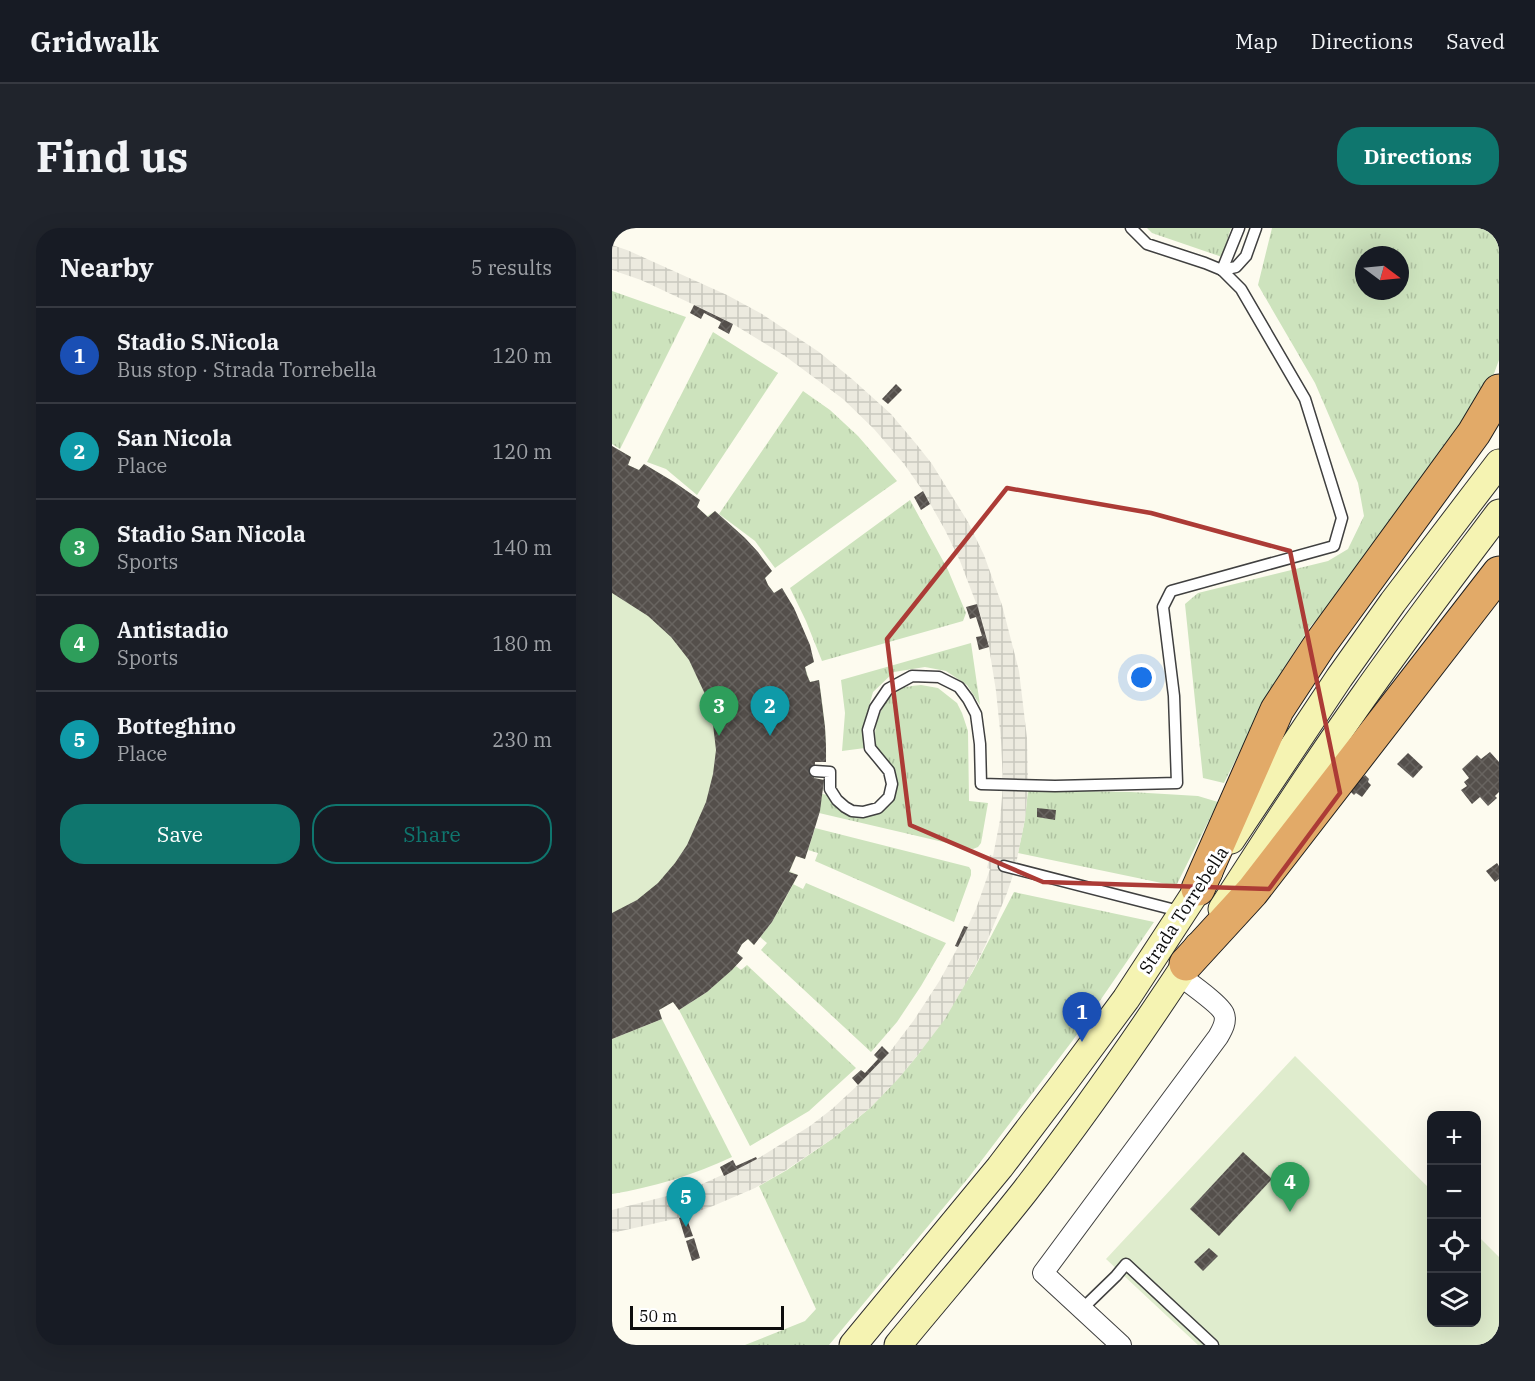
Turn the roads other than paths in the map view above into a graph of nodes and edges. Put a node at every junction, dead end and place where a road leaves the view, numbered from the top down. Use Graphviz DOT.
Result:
graph roads {
  1 [pos="1131,228"];
  2 [pos="1239,228"];
  3 [pos="1256,228"];
  4 [pos="1222,270"];
  5 [pos="1499,391"];
  6 [pos="1499,463"];
  7 [pos="1499,513"];
  8 [pos="1499,573"];
  9 [pos="815,771"];
  10 [pos="1004,866"];
  11 [pos="1191,900"];
  12 [pos="1182,970"];
  13 [pos="1082,1309"];
  14 [pos="853,1345"];
  15 [pos="898,1345"];
  16 [pos="1121,1345"];
  17 [pos="1213,1345"];
  1 -- 4 [label="lane"];
  2 -- 4 [label="lane"];
  3 -- 4 [label="lane"];
  4 -- 9 [label="lane"];
  5 -- 11 [label="highway"];
  6 -- 11 [label="main road, Strada Torrebella"];
  7 -- 12 [label="main road, Strada Torrebella"];
  8 -- 12 [label="highway"];
  10 -- 11 [label="lane"];
  11 -- 14 [label="main road, Strada Torrebella"];
  12 -- 13 [label="street"];
  12 -- 15 [label="main road, Strada Torrebella"];
  13 -- 16 [label="street"];
  13 -- 17 [label="lane"];
}
